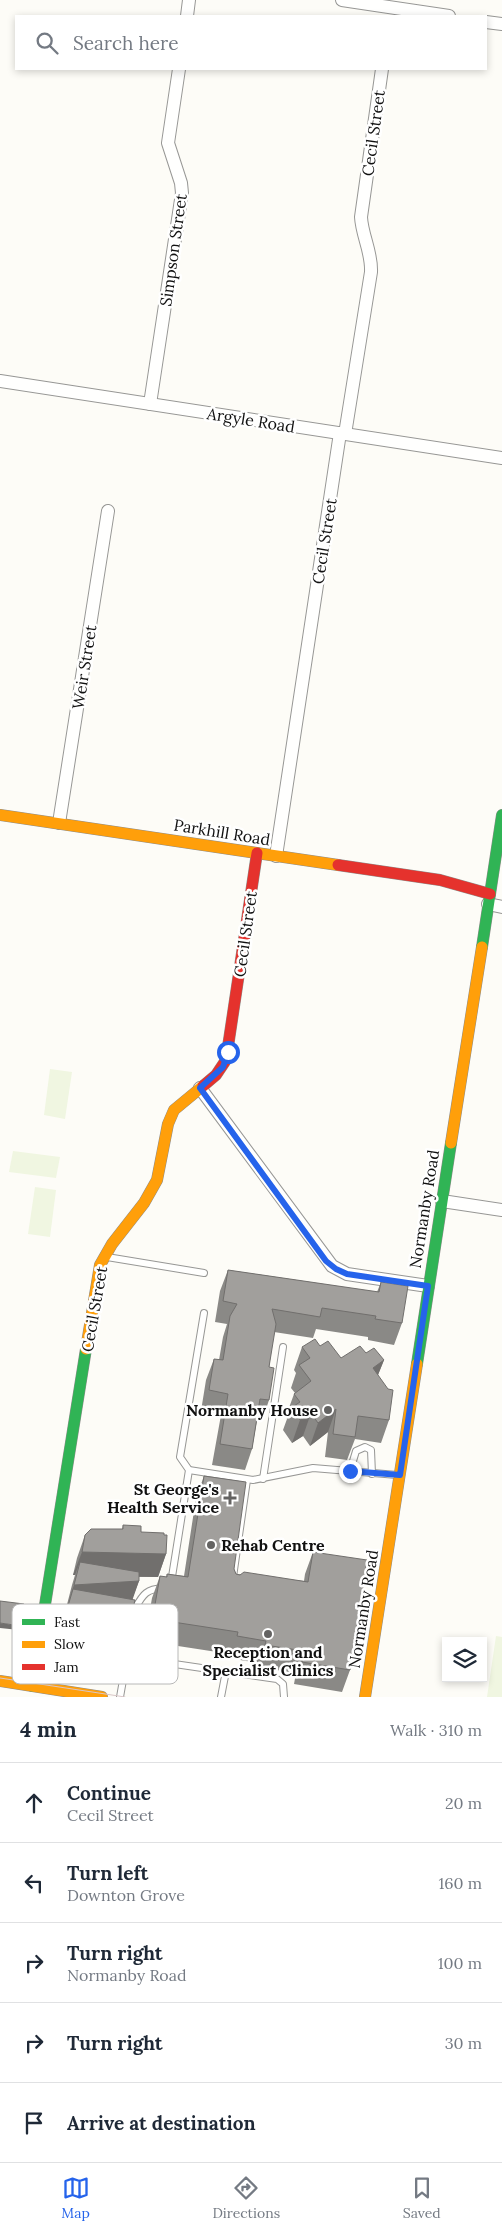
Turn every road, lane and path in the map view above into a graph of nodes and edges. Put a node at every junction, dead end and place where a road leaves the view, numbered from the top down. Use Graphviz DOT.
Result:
graph roads {
  1 [pos="189,0"];
  2 [pos="342,0"];
  3 [pos="391,12"];
  4 [pos="186,15"];
  5 [pos="434,15"];
  6 [pos="487,22"];
  7 [pos="502,24"];
  8 [pos="179,70"];
  9 [pos="382,70"];
  10 [pos="0,381"];
  11 [pos="150,404"];
  12 [pos="343,434"];
  13 [pos="502,458"];
  14 [pos="108,511"];
  15 [pos="0,815"];
  16 [pos="502,815"];
  17 [pos="59,823"];
  18 [pos="257,853"];
  19 [pos="276,856"];
  20 [pos="440,880"];
  21 [pos="492,881"];
  22 [pos="489,899"];
  23 [pos="502,907"];
  24 [pos="200,1088"];
  25 [pos="442,1201"];
  26 [pos="502,1210"];
  27 [pos="103,1257"];
  28 [pos="204,1273"];
  29 [pos="428,1286"];
  30 [pos="204,1313"];
  31 [pos="283,1347"];
  32 [pos="189,1470"];
  33 [pos="350,1471"];
  34 [pos="372,1474"];
  35 [pos="400,1475"];
  36 [pos="262,1479"];
  37 [pos="247,1480"];
  38 [pos="232,1584"];
  39 [pos="45,1604"];
  40 [pos="138,1604"];
  41 [pos="178,1664"];
  42 [pos="226,1671"];
  43 [pos="19,1684"];
  44 [pos="122,1684"];
  45 [pos="32,1686"];
  46 [pos="102,1697"];
  47 [pos="120,1697"];
  48 [pos="221,1697"];
  49 [pos="284,1697"];
  50 [pos="365,1697"];
  1 -- 4 [label="street"];
  2 -- 3 [label="street"];
  3 -- 5 [label="street"];
  6 -- 7 [label="street"];
  8 -- 11 [label="street, Simpson Street"];
  9 -- 12 [label="street, Cecil Street"];
  10 -- 11 [label="street, Argyle Road"];
  11 -- 12 [label="street, Argyle Road"];
  12 -- 13 [label="street, Argyle Road"];
  12 -- 19 [label="street, Cecil Street"];
  14 -- 17 [label="street, Weir Street"];
  15 -- 17 [label="street, Parkhill Road"];
  16 -- 21 [label="street, Normanby Road"];
  17 -- 18 [label="street, Parkhill Road"];
  18 -- 19 [label="street, Parkhill Road"];
  18 -- 24 [label="street, Cecil Street"];
  19 -- 20 [label="street, Parkhill Road"];
  20 -- 21 [label="street, Parkhill Road"];
  20 -- 22 [label="street, Parkhill Road"];
  21 -- 22 [label="street, Normanby Road"];
  22 -- 23 [label="street"];
  22 -- 25 [label="street, Normanby Road"];
  24 -- 27 [label="street, Cecil Street"];
  24 -- 29 [label="street"];
  25 -- 26 [label="street"];
  25 -- 29 [label="street, Normanby Road"];
  27 -- 28 [label="lane"];
  27 -- 39 [label="street, Cecil Street"];
  29 -- 35 [label="street, Normanby Road"];
  30 -- 32 [label="lane"];
  31 -- 36 [label="lane"];
  32 -- 37 [label="lane"];
  32 -- 40 [label="lane"];
  33 -- 34 [label="lane"];
  33 -- 34 [label="lane"];
  33 -- 36 [label="lane"];
  34 -- 35 [label="lane"];
  35 -- 50 [label="street, Normanby Road"];
  36 -- 37 [label="lane"];
  37 -- 38 [label="lane"];
  41 -- 42 [label="lane"];
  42 -- 48 [label="lane"];
  42 -- 49 [label="lane"];
  43 -- 45 [label="street"];
  44 -- 47 [label="lane"];
  45 -- 46 [label="street"];
}
